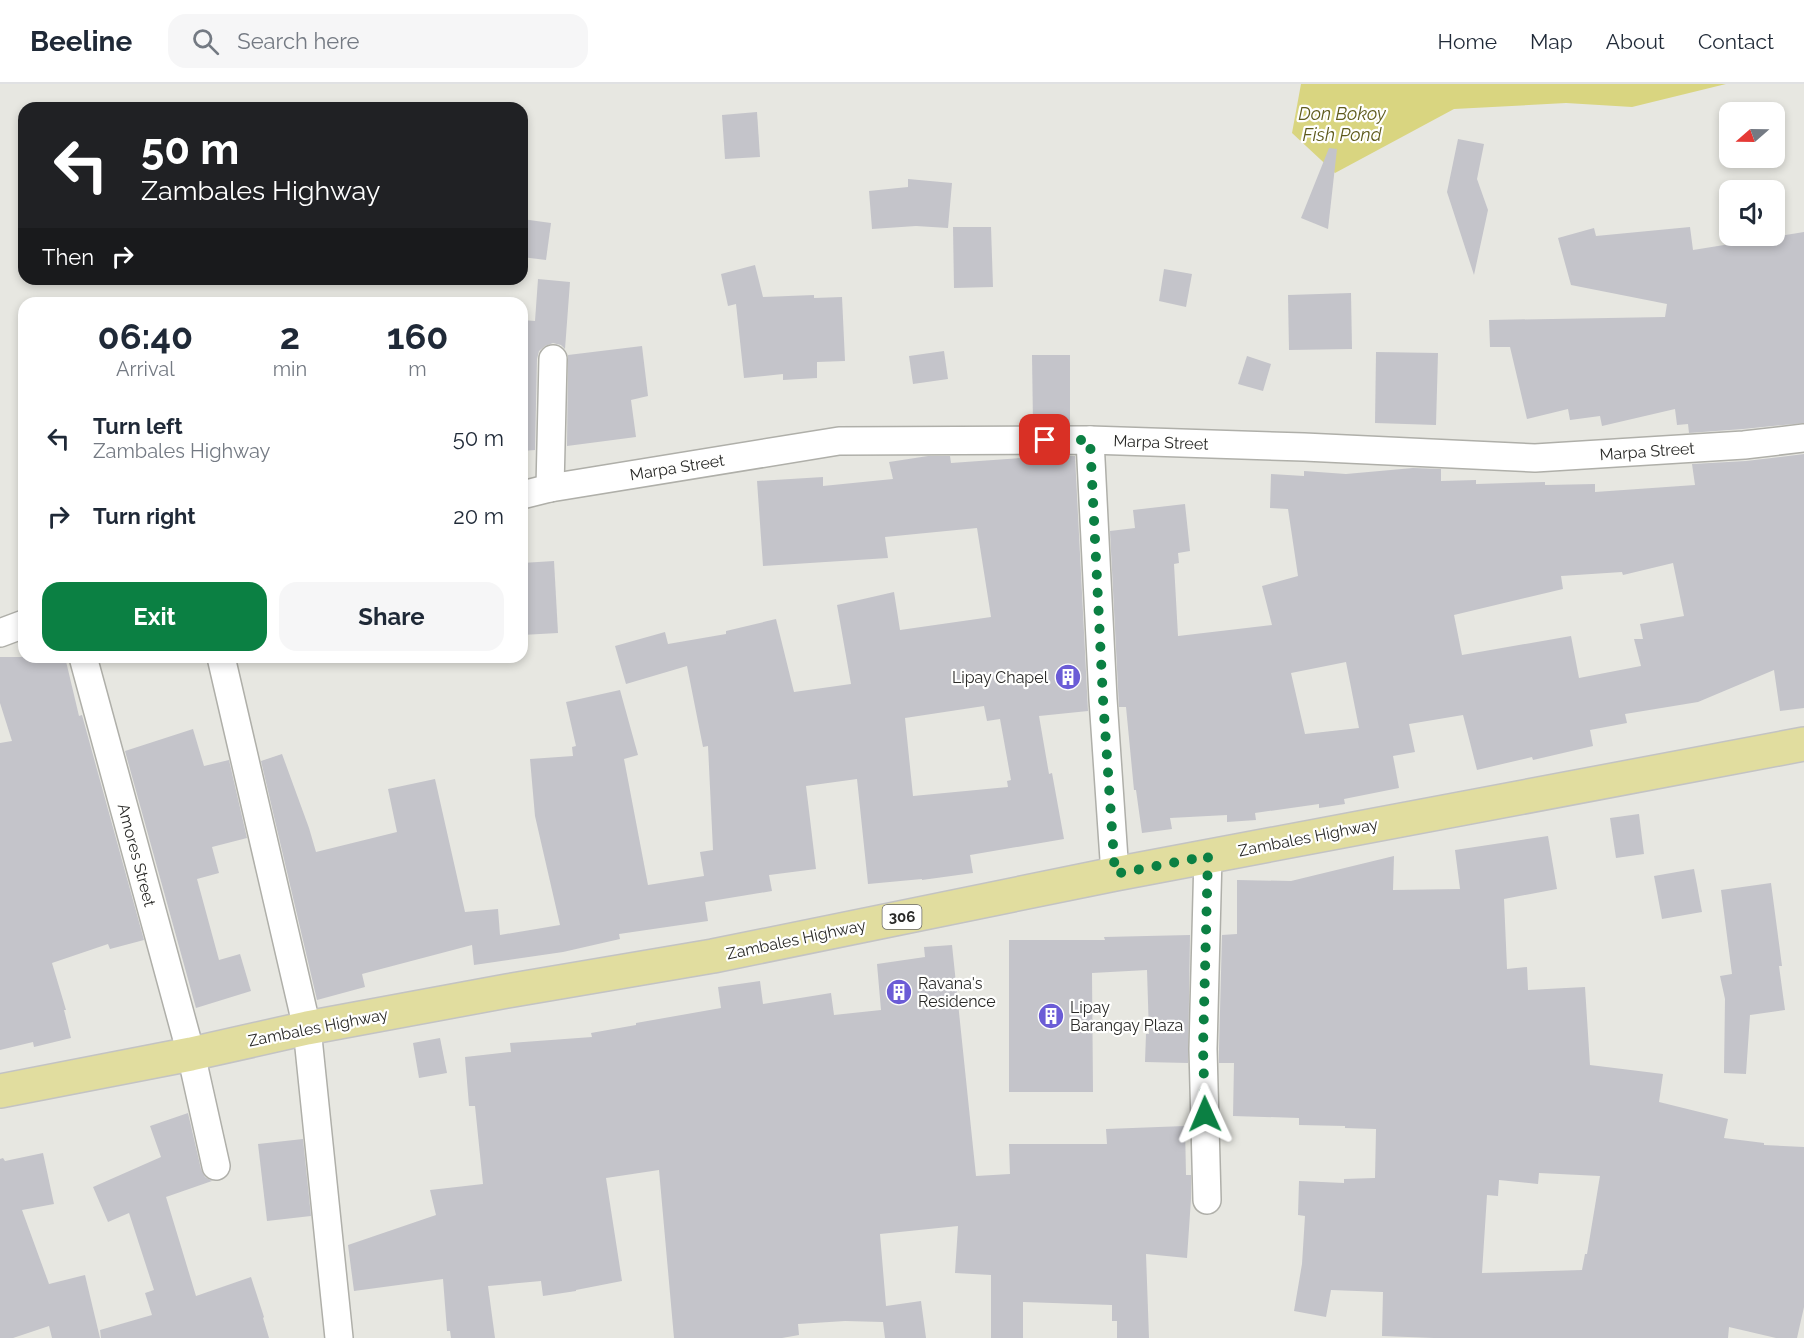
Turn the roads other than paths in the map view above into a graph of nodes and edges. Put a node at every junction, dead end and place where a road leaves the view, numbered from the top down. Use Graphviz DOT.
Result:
graph roads {
  1 [pos="553,359"];
  2 [pos="1804,438"];
  3 [pos="1090,440"];
  4 [pos="550,488"];
  5 [pos="528,494"];
  6 [pos="18,626"];
  7 [pos="0,633"];
  8 [pos="85,663"];
  9 [pos="222,663"];
  10 [pos="1804,744"];
  11 [pos="1208,856"];
  12 [pos="1115,874"];
  13 [pos="307,1028"];
  14 [pos="191,1054"];
  15 [pos="0,1091"];
  16 [pos="216,1166"];
  17 [pos="1207,1200"];
  18 [pos="339,1338"];
  1 -- 4 [label="street"];
  2 -- 3 [label="street, Marpa Street"];
  3 -- 4 [label="street, Marpa Street"];
  3 -- 12 [label="street"];
  4 -- 5 [label="street, Marpa Street"];
  6 -- 7 [label="street"];
  8 -- 14 [label="street, Amores Street"];
  9 -- 13 [label="street"];
  10 -- 11 [label="main road, Zambales Highway / 306"];
  11 -- 12 [label="main road, Zambales Highway / 306"];
  11 -- 17 [label="street"];
  12 -- 13 [label="main road, Zambales Highway / 306"];
  13 -- 14 [label="main road, Zambales Highway / 306"];
  13 -- 18 [label="street"];
  14 -- 15 [label="main road, Zambales Highway / 306"];
  14 -- 16 [label="street, Amores Street"];
}
